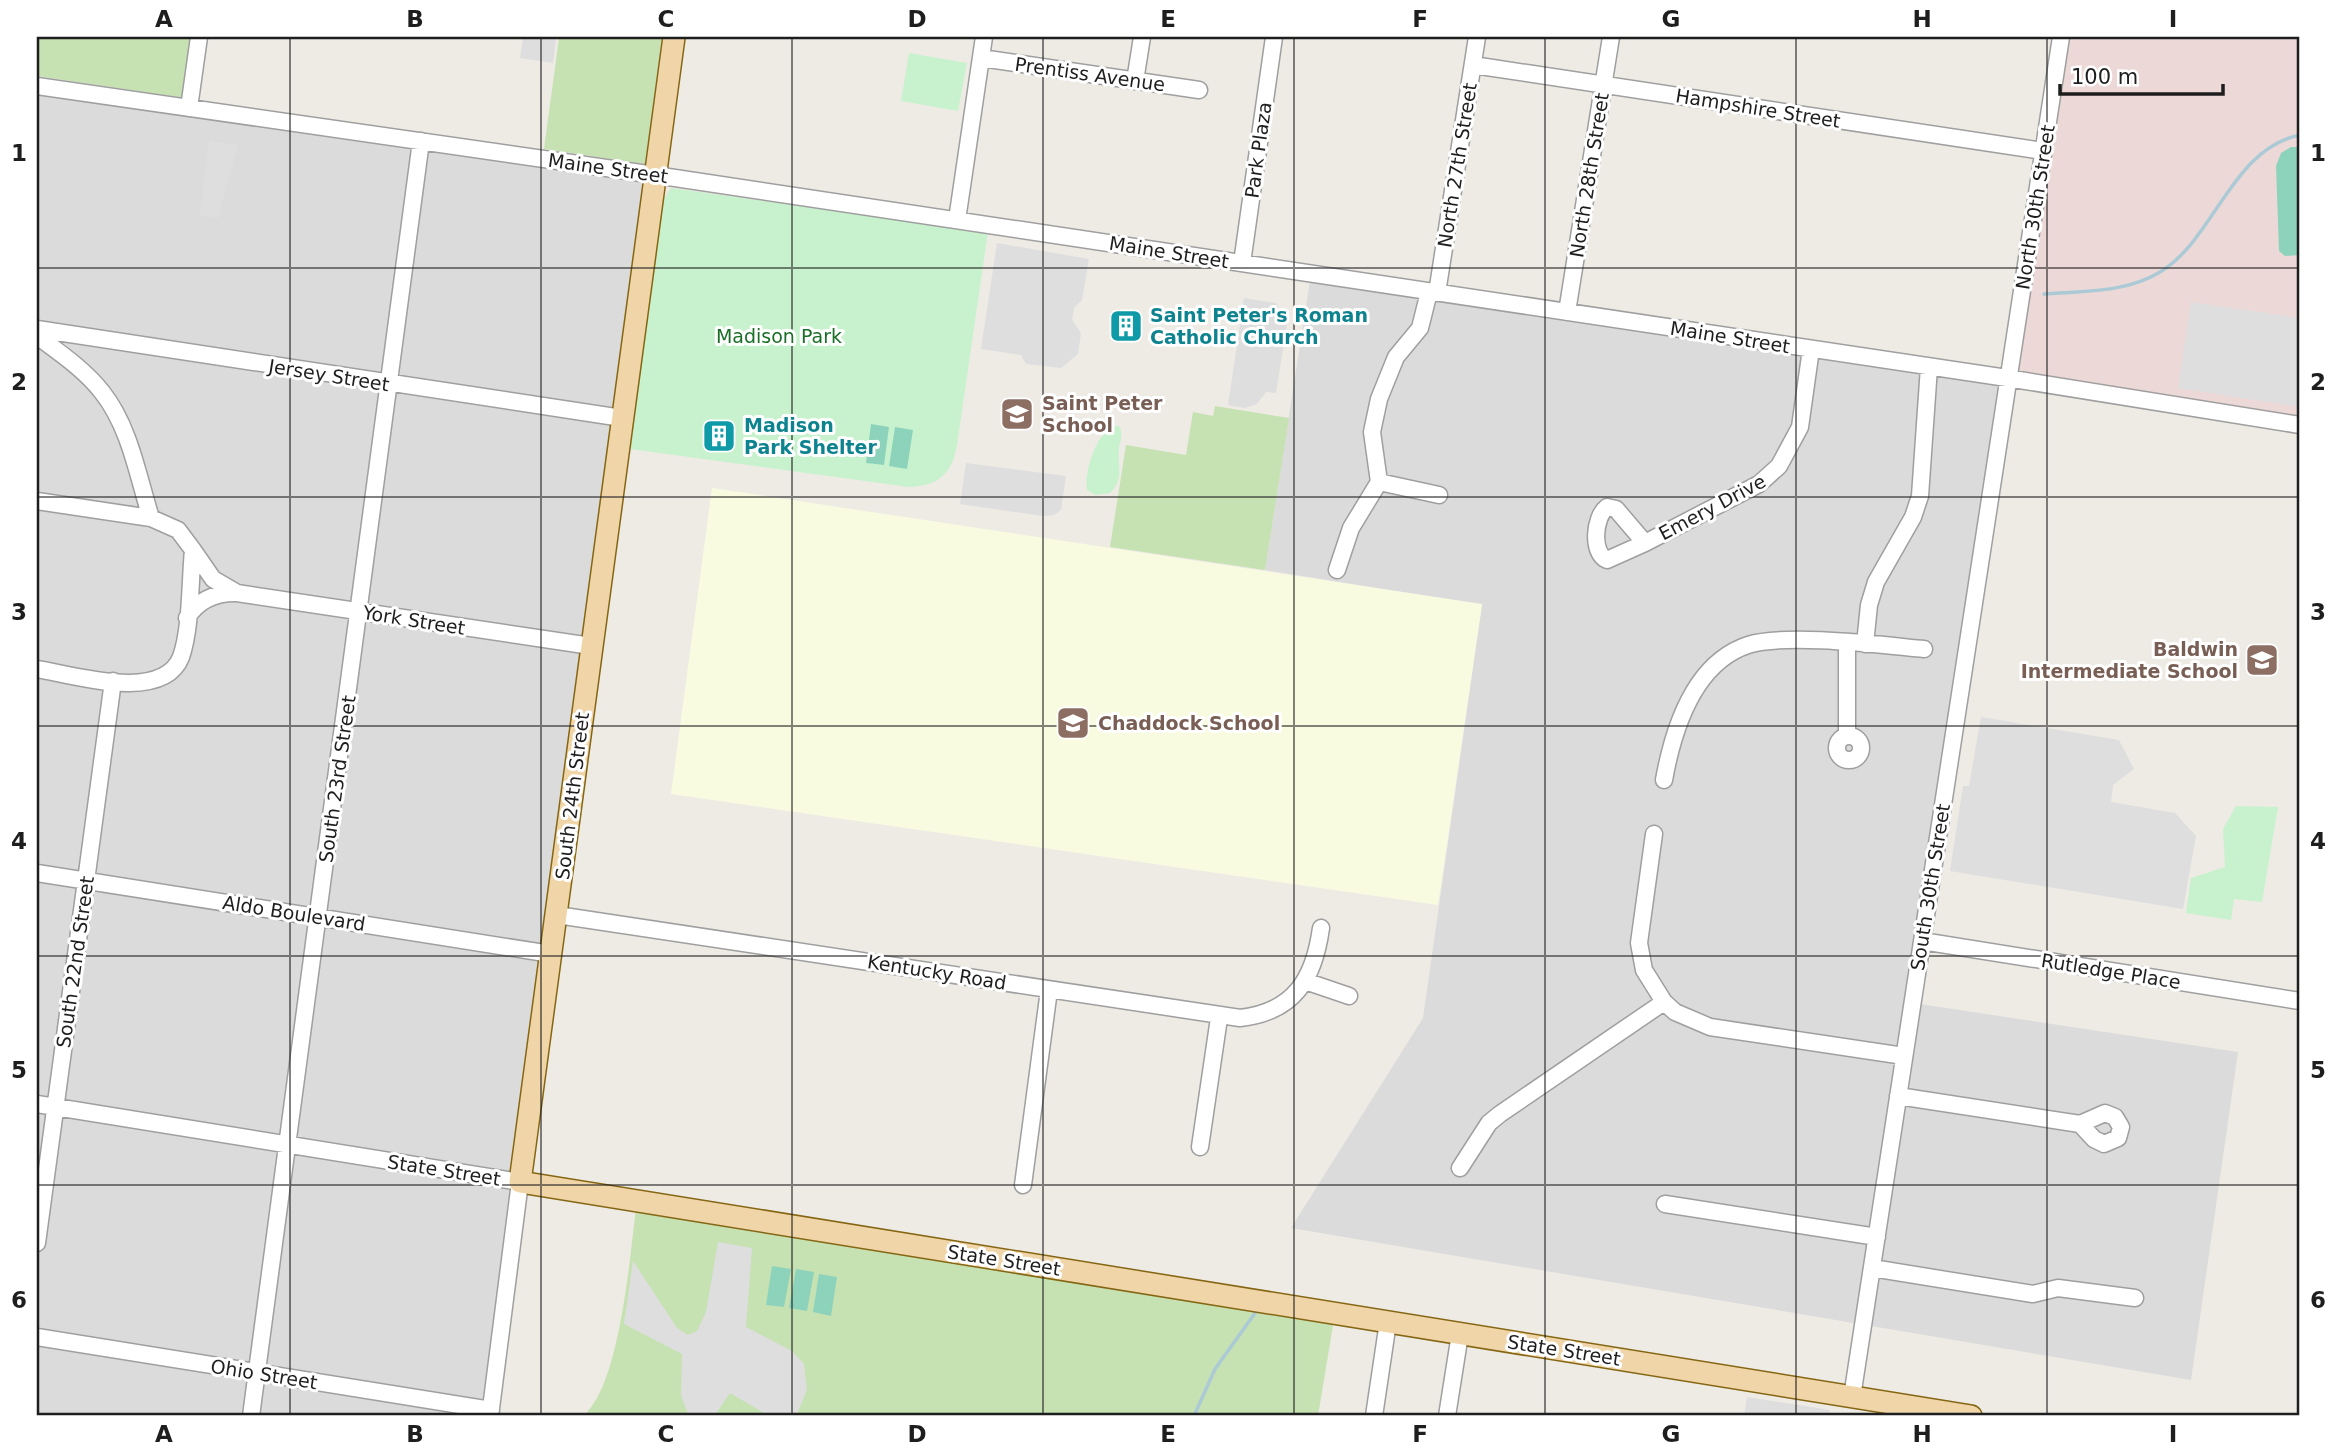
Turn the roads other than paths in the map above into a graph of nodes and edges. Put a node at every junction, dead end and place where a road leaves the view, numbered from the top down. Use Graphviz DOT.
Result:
graph roads {
  1 [pos="199,37"];
  2 [pos="674,37"];
  3 [pos="984,37"];
  4 [pos="1142,37"];
  5 [pos="1274,37"];
  6 [pos="1477,37"];
  7 [pos="1611,37"];
  8 [pos="2062,37"];
  9 [pos="981,58"];
  10 [pos="1472,65"];
  11 [pos="1135,81"];
  12 [pos="1604,85"];
  13 [pos="37,86"];
  14 [pos="1199,90"];
  15 [pos="189,108"];
  16 [pos="421,141"];
  17 [pos="2043,151"];
  18 [pos="655,175"];
  19 [pos="957,220"];
  20 [pos="1242,263"];
  21 [pos="1433,292"];
  22 [pos="1567,312"];
  23 [pos="37,329"];
  24 [pos="37,336"];
  25 [pos="1811,349"];
  26 [pos="1929,367"];
  27 [pos="2007,378"];
  28 [pos="389,384"];
  29 [pos="622,418"];
  30 [pos="2300,425"];
  31 [pos="1379,482"];
  32 [pos="1439,495"];
  33 [pos="37,501"];
  34 [pos="151,518"];
  35 [pos="1645,543"];
  36 [pos="193,550"];
  37 [pos="1337,570"];
  38 [pos="237,593"];
  39 [pos="359,611"];
  40 [pos="186,620"];
  41 [pos="1847,643"];
  42 [pos="1865,644"];
  43 [pos="591,646"];
  44 [pos="1924,649"];
  45 [pos="37,669"];
  46 [pos="113,681"];
  47 [pos="1847,736"];
  48 [pos="1664,779"];
  49 [pos="1654,834"];
  50 [pos="37,873"];
  51 [pos="86,880"];
  52 [pos="557,915"];
  53 [pos="318,917"];
  54 [pos="1321,929"];
  55 [pos="1922,941"];
  56 [pos="551,954"];
  57 [pos="1305,981"];
  58 [pos="1049,990"];
  59 [pos="1349,996"];
  60 [pos="2300,1001"];
  61 [pos="1664,1002"];
  62 [pos="1219,1018"];
  63 [pos="1904,1056"];
  64 [pos="1898,1096"];
  65 [pos="37,1104"];
  66 [pos="55,1107"];
  67 [pos="2080,1124"];
  68 [pos="287,1144"];
  69 [pos="1200,1147"];
  70 [pos="1460,1168"];
  71 [pos="520,1182"];
  72 [pos="1023,1185"];
  73 [pos="1665,1204"];
  74 [pos="1877,1237"];
  75 [pos="37,1243"];
  76 [pos="1872,1268"];
  77 [pos="2136,1298"];
  78 [pos="1388,1322"];
  79 [pos="1460,1334"];
  80 [pos="37,1337"];
  81 [pos="257,1373"];
  82 [pos="1852,1397"];
  83 [pos="490,1413"];
  84 [pos="251,1416"];
  85 [pos="1374,1416"];
  86 [pos="1447,1416"];
  87 [pos="1971,1416"];
  1 -- 15 [label="street"];
  2 -- 18 [label="main road, South 24th Street"];
  3 -- 9 [label="street"];
  4 -- 11 [label="street"];
  5 -- 20 [label="street, Park Plaza"];
  6 -- 10 [label="street, North 27th Street"];
  7 -- 12 [label="street, North 28th Street"];
  8 -- 17 [label="street, North 30th Street"];
  9 -- 11 [label="street, Prentiss Avenue"];
  9 -- 19 [label="street"];
  10 -- 12 [label="street, Hampshire Street"];
  10 -- 21 [label="street, North 27th Street"];
  11 -- 14 [label="street, Prentiss Avenue"];
  12 -- 17 [label="street, Hampshire Street"];
  12 -- 22 [label="street, North 28th Street"];
  13 -- 15 [label="street, Maine Street"];
  15 -- 16 [label="street, Maine Street"];
  16 -- 18 [label="street, Maine Street"];
  16 -- 28 [label="street, South 23rd Street"];
  17 -- 27 [label="street, North 30th Street"];
  18 -- 19 [label="street, Maine Street"];
  18 -- 29 [label="main road, South 24th Street"];
  19 -- 20 [label="street, Maine Street"];
  20 -- 21 [label="street, Maine Street"];
  21 -- 22 [label="street, Maine Street"];
  21 -- 31 [label="street, North 27th Street"];
  22 -- 25 [label="street, Maine Street"];
  23 -- 28 [label="street, Jersey Street"];
  24 -- 34 [label="street"];
  25 -- 26 [label="street, Maine Street"];
  25 -- 35 [label="street, Emery Drive"];
  26 -- 27 [label="street, Maine Street"];
  26 -- 42 [label="street"];
  27 -- 30 [label="street, Maine Street"];
  27 -- 55 [label="street, South 30th Street"];
  28 -- 29 [label="street, Jersey Street"];
  28 -- 39 [label="street, South 23rd Street"];
  29 -- 43 [label="main road, South 24th Street"];
  31 -- 32 [label="street"];
  31 -- 37 [label="street"];
  33 -- 34 [label="street, York Street"];
  34 -- 36 [label="street, York Street"];
  36 -- 38 [label="street, York Street"];
  36 -- 40 [label="street"];
  38 -- 39 [label="street, York Street"];
  38 -- 40 [label="street, York Street"];
  39 -- 43 [label="street, York Street"];
  39 -- 53 [label="street, South 23rd Street"];
  40 -- 46 [label="street"];
  41 -- 42 [label="street"];
  41 -- 47 [label="street"];
  41 -- 48 [label="street"];
  42 -- 44 [label="street"];
  43 -- 52 [label="main road, South 24th Street"];
  45 -- 46 [label="street"];
  46 -- 51 [label="street, South 22nd Street"];
  49 -- 61 [label="street"];
  50 -- 51 [label="street, Aldo Boulevard"];
  51 -- 53 [label="street, Aldo Boulevard"];
  51 -- 66 [label="street, South 22nd Street"];
  52 -- 56 [label="main road, South 24th Street"];
  52 -- 58 [label="street, Kentucky Road"];
  53 -- 56 [label="street, Aldo Boulevard"];
  53 -- 68 [label="street, South 23rd Street"];
  54 -- 57 [label="street, Kentucky Road"];
  55 -- 60 [label="street, Rutledge Place"];
  55 -- 63 [label="street, South 30th Street"];
  56 -- 71 [label="main road, South 24th Street"];
  57 -- 59 [label="street"];
  57 -- 62 [label="street, Kentucky Road"];
  58 -- 62 [label="street, Kentucky Road"];
  58 -- 72 [label="street"];
  61 -- 63 [label="street"];
  61 -- 70 [label="street"];
  62 -- 69 [label="street"];
  63 -- 64 [label="street, South 30th Street"];
  64 -- 67 [label="street"];
  64 -- 74 [label="street, South 30th Street"];
  65 -- 66 [label="street, State Street"];
  66 -- 68 [label="street, State Street"];
  66 -- 75 [label="street, South 22nd Street"];
  68 -- 71 [label="street, State Street"];
  68 -- 81 [label="street, South 23rd Street"];
  71 -- 78 [label="main road, State Street"];
  71 -- 83 [label="street, South 24th Street"];
  73 -- 74 [label="street"];
  74 -- 76 [label="street, South 30th Street"];
  76 -- 77 [label="street"];
  76 -- 82 [label="street, South 30th Street"];
  78 -- 79 [label="main road, State Street"];
  78 -- 85 [label="street"];
  79 -- 82 [label="main road, State Street"];
  79 -- 86 [label="street"];
  80 -- 81 [label="street, Ohio Street"];
  81 -- 83 [label="street, Ohio Street"];
  81 -- 84 [label="street, South 23rd Street"];
  82 -- 87 [label="main road, State Street"];
}
